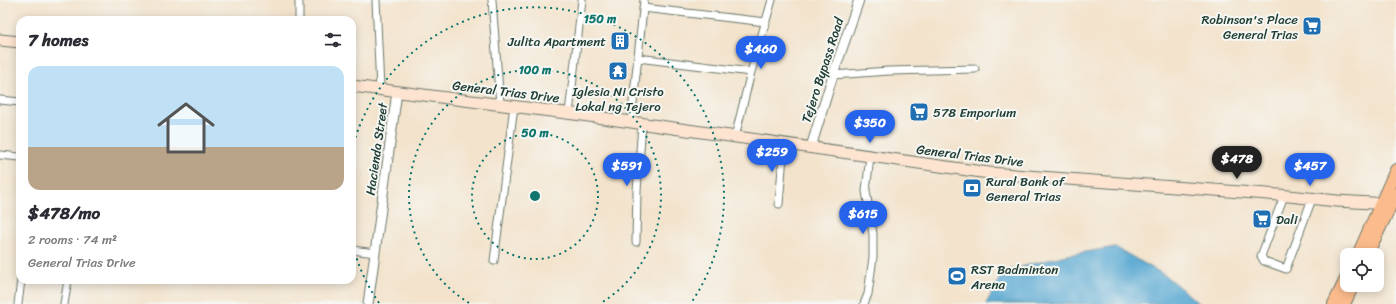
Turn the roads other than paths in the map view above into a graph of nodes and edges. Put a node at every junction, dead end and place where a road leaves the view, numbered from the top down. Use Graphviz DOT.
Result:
graph roads {
  1 [pos="299,0"];
  2 [pos="376,0"];
  3 [pos="492,0"];
  4 [pos="582,0"];
  5 [pos="644,0"];
  6 [pos="772,0"];
  7 [pos="859,0"];
  8 [pos="643,8"];
  9 [pos="299,16"];
  10 [pos="766,22"];
  11 [pos="0,40"];
  12 [pos="16,42"];
  13 [pos="638,58"];
  14 [pos="975,69"];
  15 [pos="751,72"];
  16 [pos="833,75"];
  17 [pos="356,87"];
  18 [pos="380,90"];
  19 [pos="397,92"];
  20 [pos="0,100"];
  21 [pos="16,102"];
  22 [pos="500,105"];
  23 [pos="514,106"];
  24 [pos="569,113"];
  25 [pos="637,123"];
  26 [pos="736,137"];
  27 [pos="784,144"];
  28 [pos="811,147"];
  29 [pos="0,155"];
  30 [pos="870,156"];
  31 [pos="16,157"];
  32 [pos="1396,170"];
  33 [pos="1284,196"];
  34 [pos="1312,199"];
  35 [pos="1391,201"];
  36 [pos="779,204"];
  37 [pos="636,242"];
  38 [pos="1362,248"];
  39 [pos="1370,248"];
  40 [pos="356,251"];
  41 [pos="375,253"];
  42 [pos="494,261"];
  43 [pos="20,284"];
  44 [pos="67,284"];
  45 [pos="1340,292"];
  46 [pos="1350,292"];
  47 [pos="18,304"];
  48 [pos="64,304"];
  49 [pos="368,304"];
  50 [pos="864,304"];
  51 [pos="1334,304"];
  52 [pos="1344,304"];
  1 -- 9 [label="street"];
  2 -- 18 [label="street"];
  3 -- 22 [label="street"];
  4 -- 24 [label="street"];
  5 -- 8 [label="street"];
  6 -- 10 [label="street"];
  7 -- 16 [label="street, Tejero Bypass Road"];
  8 -- 10 [label="street"];
  8 -- 13 [label="street"];
  10 -- 15 [label="street"];
  11 -- 12 [label="main road"];
  13 -- 15 [label="street"];
  13 -- 25 [label="street"];
  14 -- 16 [label="street"];
  15 -- 26 [label="street"];
  16 -- 28 [label="street, Tejero Bypass Road"];
  17 -- 18 [label="main road, General Trias Drive"];
  18 -- 19 [label="main road, General Trias Drive"];
  19 -- 22 [label="main road, General Trias Drive"];
  19 -- 41 [label="street, Hacienda Street"];
  20 -- 21 [label="street"];
  22 -- 23 [label="main road, General Trias Drive"];
  23 -- 24 [label="main road, General Trias Drive"];
  23 -- 42 [label="street"];
  24 -- 25 [label="main road, General Trias Drive"];
  25 -- 26 [label="main road, General Trias Drive"];
  25 -- 37 [label="street"];
  26 -- 27 [label="main road, General Trias Drive"];
  27 -- 28 [label="main road, General Trias Drive"];
  27 -- 36 [label="street"];
  28 -- 30 [label="main road, General Trias Drive"];
  29 -- 31 [label="street"];
  30 -- 33 [label="main road, General Trias Drive"];
  30 -- 50 [label="street"];
  32 -- 35 [label="main road"];
  33 -- 34 [label="main road, General Trias Drive"];
  33 -- 34 [label="street"];
  34 -- 35 [label="main road, General Trias Drive"];
  35 -- 38 [label="main road"];
  35 -- 39 [label="main road"];
  40 -- 41 [label="street"];
  41 -- 49 [label="street, Hacienda Street"];
  43 -- 47 [label="street"];
  44 -- 48 [label="street"];
  45 -- 51 [label="main road"];
  46 -- 52 [label="main road"];
}
